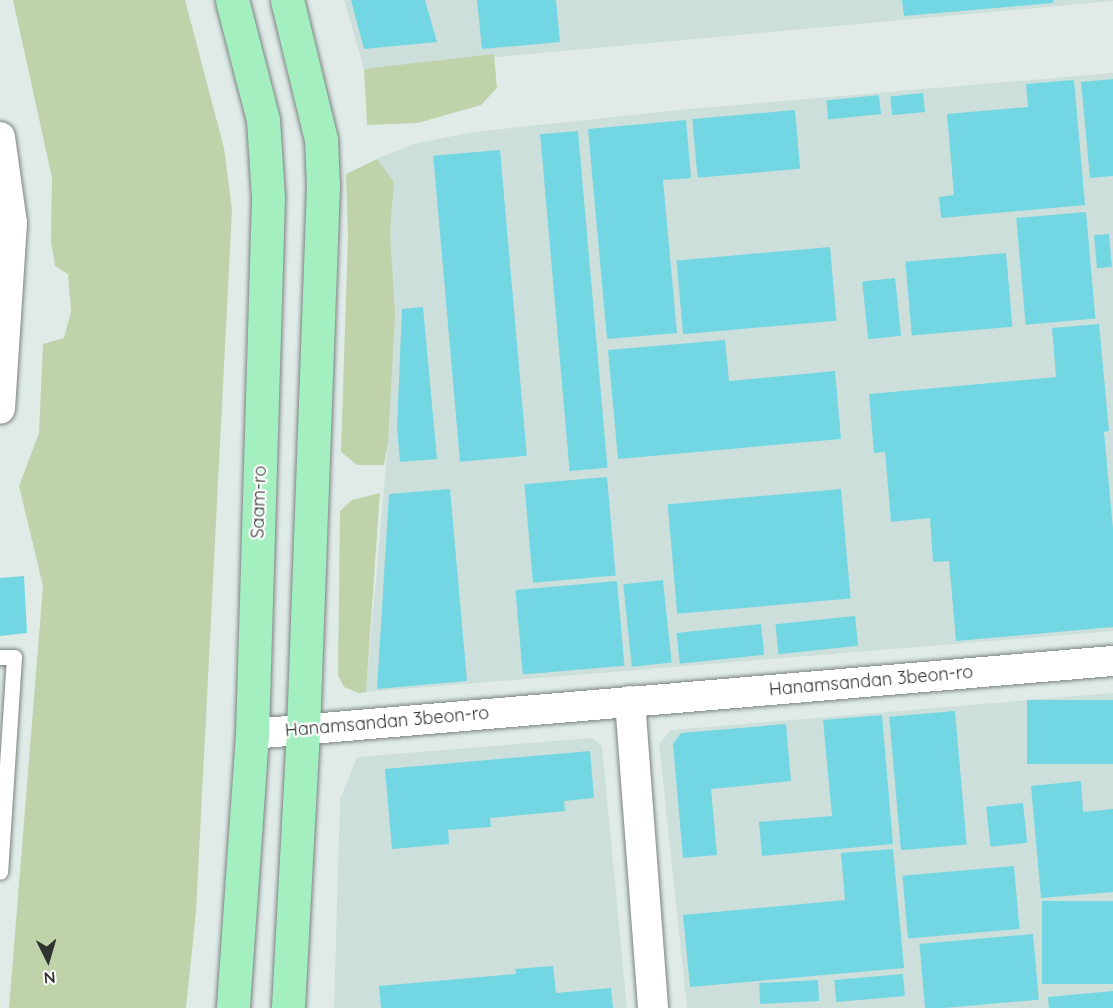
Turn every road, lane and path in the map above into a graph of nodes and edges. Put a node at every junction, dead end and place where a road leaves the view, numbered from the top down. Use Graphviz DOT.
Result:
graph roads {
  1 [pos="232,0"];
  2 [pos="287,0"];
  3 [pos="0,137"];
  4 [pos="0,409"];
  5 [pos="0,657"];
  6 [pos="1113,661"];
  7 [pos="630,701"];
  8 [pos="303,730"];
  9 [pos="252,734"];
  10 [pos="0,872"];
  11 [pos="233,1008"];
  12 [pos="288,1008"];
  13 [pos="654,1008"];
  1 -- 9 [label="main road, Saam-ro"];
  2 -- 8 [label="main road"];
  3 -- 4 [label="street"];
  5 -- 10 [label="lane"];
  6 -- 7 [label="street, Hanamsandan 3beon-ro"];
  7 -- 8 [label="street, Hanamsandan 3beon-ro"];
  7 -- 13 [label="street"];
  8 -- 9 [label="street, Hanamsandan 3beon-ro"];
  8 -- 12 [label="main road"];
  9 -- 11 [label="main road, Saam-ro"];
}
